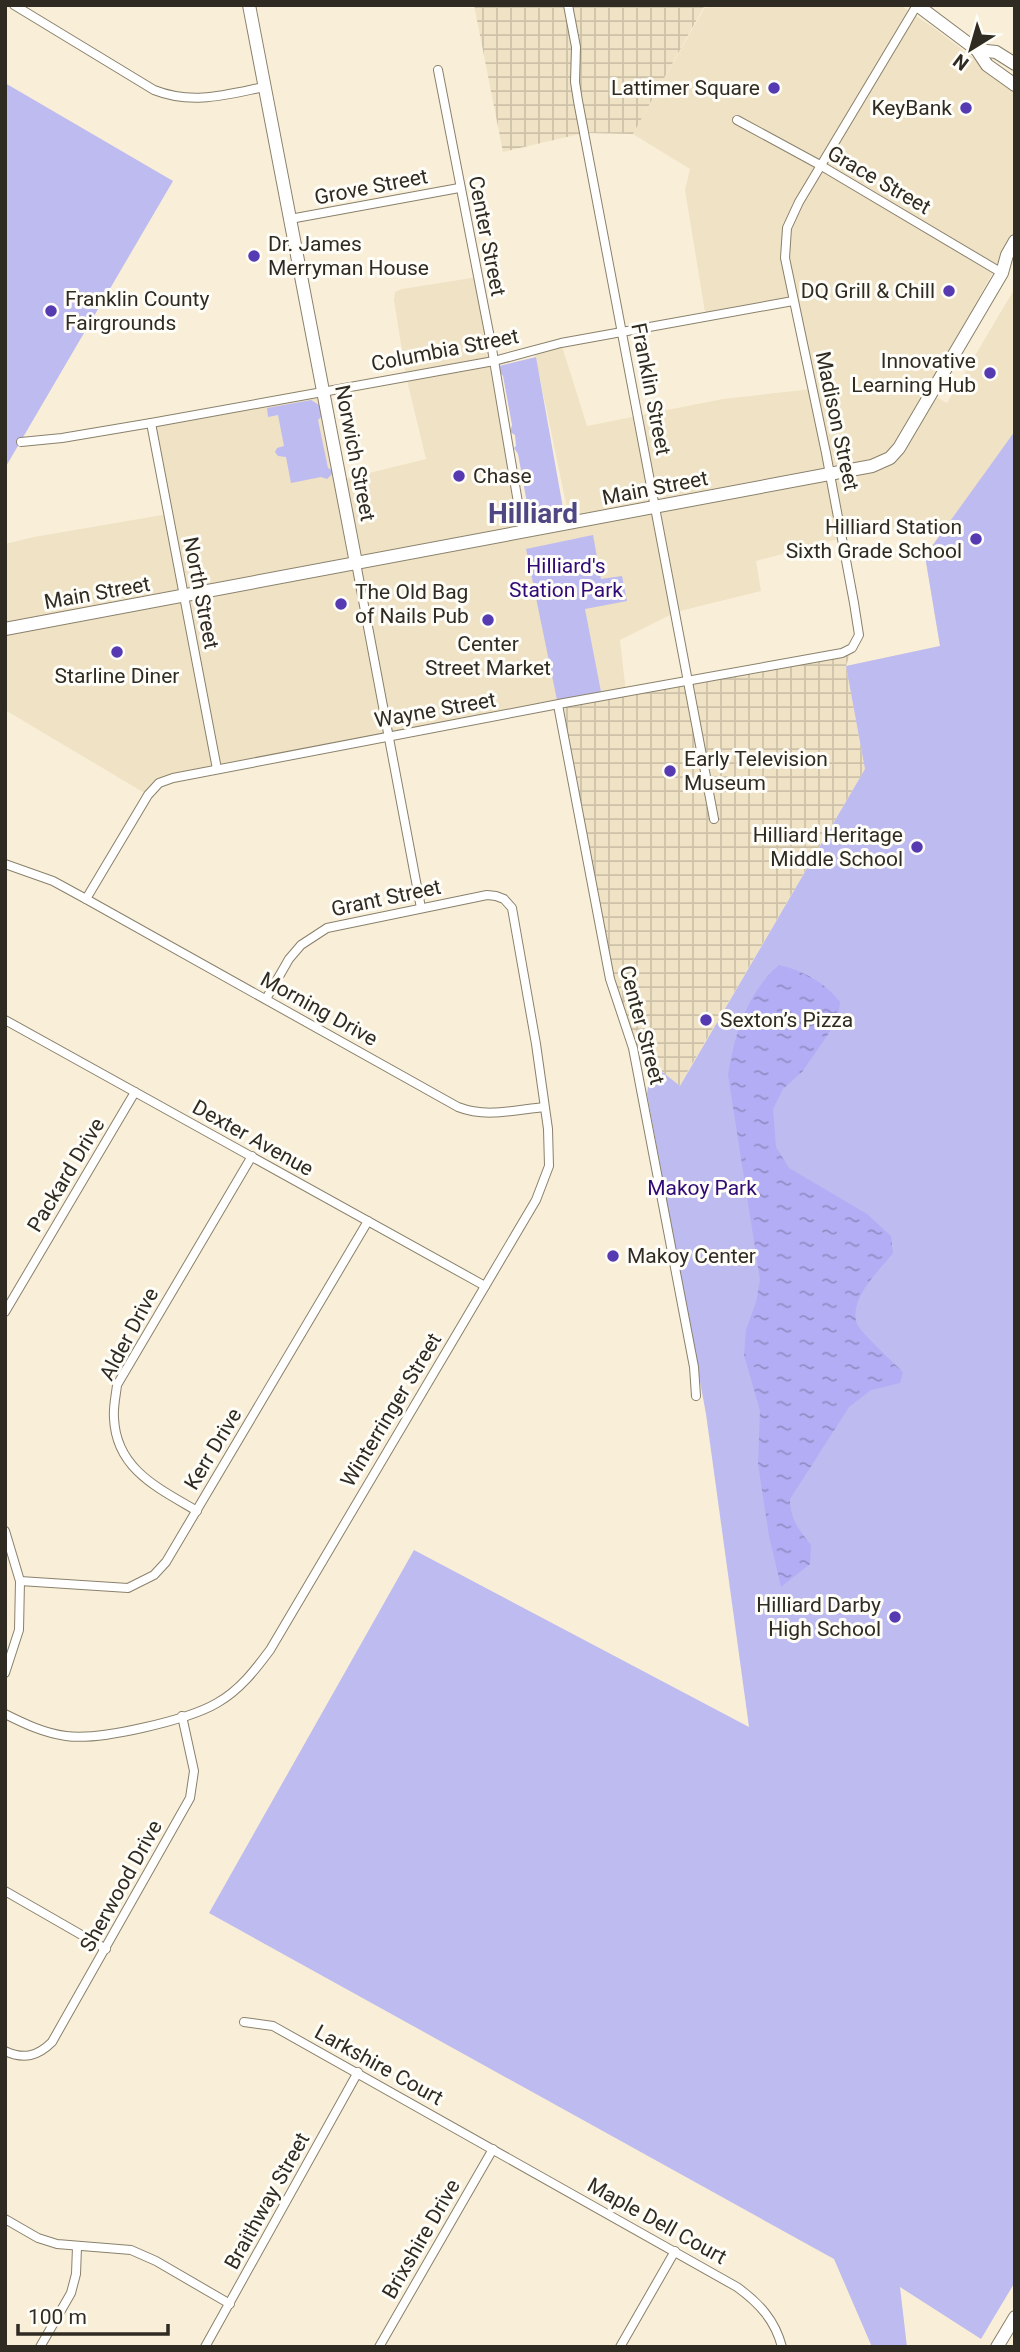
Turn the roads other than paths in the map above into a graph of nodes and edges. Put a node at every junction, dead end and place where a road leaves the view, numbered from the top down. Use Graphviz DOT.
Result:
graph roads {
  1 [pos="14,5"];
  2 [pos="249,5"];
  3 [pos="568,5"];
  4 [pos="917,5"];
  5 [pos="977,50"];
  6 [pos="1015,64"];
  7 [pos="438,70"];
  8 [pos="1015,85"];
  9 [pos="264,88"];
  10 [pos="737,120"];
  11 [pos="820,165"];
  12 [pos="459,188"];
  13 [pos="290,219"];
  14 [pos="1015,242"];
  15 [pos="1015,262"];
  16 [pos="1002,273"];
  17 [pos="793,301"];
  18 [pos="623,333"];
  19 [pos="494,360"];
  20 [pos="323,391"];
  21 [pos="151,423"];
  22 [pos="21,442"];
  23 [pos="830,475"];
  24 [pos="656,508"];
  25 [pos="523,532"];
  26 [pos="356,563"];
  27 [pos="185,596"];
  28 [pos="5,629"];
  29 [pos="852,648"];
  30 [pos="689,679"];
  31 [pos="558,705"];
  32 [pos="389,736"];
  33 [pos="217,769"];
  34 [pos="714,819"];
  35 [pos="5,864"];
  36 [pos="86,898"];
  37 [pos="504,900"];
  38 [pos="421,908"];
  39 [pos="266,999"];
  40 [pos="6,1022"];
  41 [pos="135,1092"];
  42 [pos="544,1107"];
  43 [pos="252,1156"];
  44 [pos="368,1221"];
  45 [pos="485,1286"];
  46 [pos="5,1312"];
  47 [pos="696,1396"];
  48 [pos="197,1511"];
  49 [pos="5,1531"];
  50 [pos="20,1581"];
  51 [pos="5,1673"];
  52 [pos="5,1714"];
  53 [pos="182,1716"];
  54 [pos="5,1891"];
  55 [pos="106,1949"];
  56 [pos="244,2022"];
  57 [pos="5,2051"];
  58 [pos="358,2072"];
  59 [pos="493,2149"];
  60 [pos="5,2219"];
  61 [pos="76,2247"];
  62 [pos="675,2251"];
  63 [pos="230,2304"];
  64 [pos="1015,2317"];
  65 [pos="40,2347"];
  66 [pos="205,2347"];
  67 [pos="379,2347"];
  68 [pos="620,2347"];
  69 [pos="782,2347"];
  70 [pos="997,2347"];
  1 -- 9 [label="street"];
  2 -- 9 [label="main road, Norwich Street"];
  3 -- 18 [label="street, Franklin Street"];
  4 -- 5 [label="main road"];
  4 -- 11 [label="street, Madison Street"];
  5 -- 6 [label="main road"];
  5 -- 8 [label="main road"];
  7 -- 12 [label="street, Center Street"];
  9 -- 13 [label="main road, Norwich Street"];
  10 -- 11 [label="street, Grace Street"];
  11 -- 16 [label="street, Grace Street"];
  11 -- 17 [label="street, Madison Street"];
  12 -- 13 [label="street, Grove Street"];
  12 -- 19 [label="street, Center Street"];
  13 -- 20 [label="main road, Norwich Street"];
  14 -- 16 [label="main road, Main Street"];
  15 -- 16 [label="main road, Main Street"];
  16 -- 23 [label="main road, Main Street"];
  17 -- 18 [label="street, Columbia Street"];
  17 -- 23 [label="street, Madison Street"];
  18 -- 19 [label="street, Columbia Street"];
  18 -- 24 [label="street, Franklin Street"];
  19 -- 20 [label="street, Columbia Street"];
  19 -- 25 [label="street, Center Street"];
  20 -- 21 [label="street, Columbia Street"];
  20 -- 26 [label="main road, Norwich Street"];
  21 -- 22 [label="street, Columbia Street"];
  21 -- 27 [label="street, North Street"];
  23 -- 24 [label="main road, Main Street"];
  23 -- 29 [label="street, Madison Street"];
  24 -- 25 [label="main road, Main Street"];
  24 -- 30 [label="street, Franklin Street"];
  25 -- 26 [label="main road, Main Street"];
  26 -- 27 [label="main road, Main Street"];
  26 -- 32 [label="street, Norwich Street"];
  27 -- 28 [label="main road, Main Street"];
  27 -- 33 [label="street, North Street"];
  29 -- 30 [label="street, Wayne Street"];
  30 -- 31 [label="street, Wayne Street"];
  30 -- 34 [label="street, Franklin Street"];
  31 -- 32 [label="street, Wayne Street"];
  31 -- 47 [label="street, Center Street"];
  32 -- 33 [label="street, Wayne Street"];
  32 -- 38 [label="street, Norwich Street"];
  33 -- 36 [label="street, Wayne Street"];
  35 -- 36 [label="street, Morning Drive"];
  36 -- 39 [label="street, Morning Drive"];
  37 -- 38 [label="street, Grant Street"];
  37 -- 42 [label="street, Winterringer Street"];
  38 -- 39 [label="street, Grant Street"];
  39 -- 42 [label="street, Morning Drive"];
  40 -- 41 [label="street, Dexter Avenue"];
  41 -- 43 [label="street, Dexter Avenue"];
  41 -- 46 [label="street, Packard Drive"];
  42 -- 45 [label="street, Winterringer Street"];
  43 -- 44 [label="street, Dexter Avenue"];
  43 -- 48 [label="street, Alder Drive"];
  44 -- 45 [label="street, Dexter Avenue"];
  44 -- 48 [label="street, Kerr Drive"];
  45 -- 53 [label="street, Winterringer Street"];
  48 -- 50 [label="street, Kerr Drive"];
  49 -- 50 [label="street"];
  50 -- 51 [label="street"];
  52 -- 53 [label="street, Winterringer Street"];
  53 -- 55 [label="street, Sherwood Drive"];
  54 -- 55 [label="street"];
  55 -- 57 [label="street, Sherwood Drive"];
  56 -- 58 [label="street, Larkshire Court"];
  58 -- 59 [label="street, Larkshire Court"];
  58 -- 63 [label="street, Braithway Street"];
  59 -- 62 [label="street, Maple Dell Court"];
  59 -- 67 [label="street, Brixshire Drive"];
  60 -- 61 [label="street"];
  61 -- 63 [label="street"];
  61 -- 65 [label="street"];
  62 -- 68 [label="street"];
  62 -- 69 [label="street, Maple Dell Court"];
  63 -- 66 [label="street, Braithway Street"];
  64 -- 70 [label="main road"];
}
